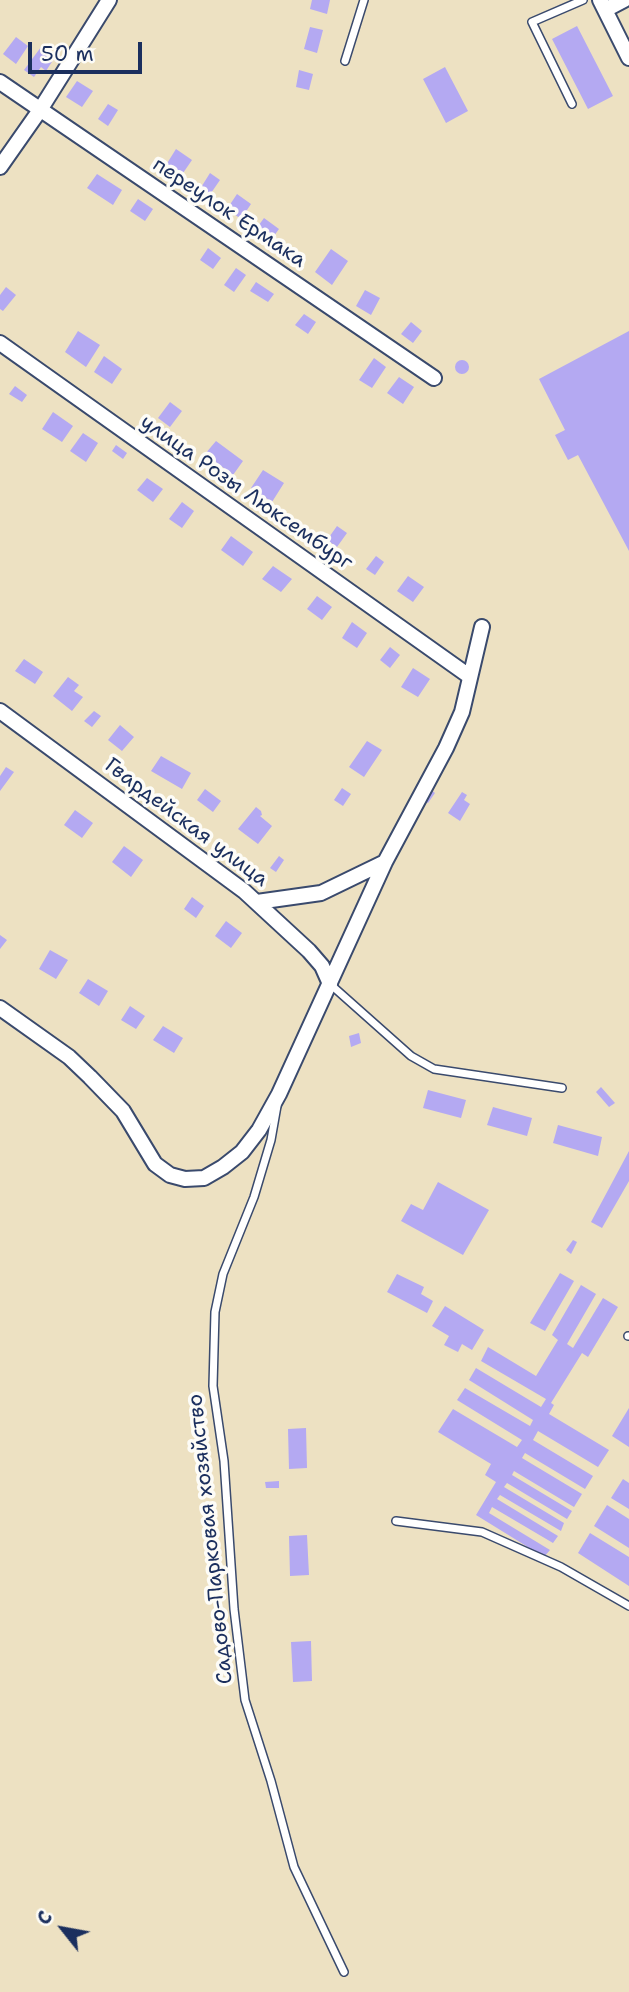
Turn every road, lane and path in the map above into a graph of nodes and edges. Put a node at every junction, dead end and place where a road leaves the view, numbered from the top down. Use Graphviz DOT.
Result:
graph roads {
  1 [pos="109,0"];
  2 [pos="364,0"];
  3 [pos="583,0"];
  4 [pos="624,0"];
  5 [pos="603,5"];
  6 [pos="629,58"];
  7 [pos="345,61"];
  8 [pos="0,82"];
  9 [pos="572,104"];
  10 [pos="40,110"];
  11 [pos="0,167"];
  12 [pos="0,343"];
  13 [pos="434,378"];
  14 [pos="481,627"];
  15 [pos="469,676"];
  16 [pos="0,711"];
  17 [pos="385,862"];
  18 [pos="257,902"];
  19 [pos="330,984"];
  20 [pos="0,1008"];
  21 [pos="562,1088"];
  22 [pos="279,1094"];
  23 [pos="397,1521"];
  24 [pos="629,1606"];
  25 [pos="344,1972"];
  1 -- 10 [label="street"];
  2 -- 7 [label="lane"];
  3 -- 9 [label="lane"];
  4 -- 5 [label="street"];
  5 -- 6 [label="street"];
  8 -- 10 [label="street, переулок Ермака"];
  10 -- 11 [label="street"];
  10 -- 13 [label="street, переулок Ермака"];
  12 -- 15 [label="street, улица Розы Люксембург"];
  14 -- 15 [label="street"];
  15 -- 17 [label="street"];
  16 -- 18 [label="street, Гвардейская улица"];
  17 -- 18 [label="street"];
  17 -- 19 [label="street"];
  18 -- 19 [label="street, Гвардейская улица"];
  19 -- 21 [label="lane"];
  19 -- 22 [label="street"];
  20 -- 22 [label="street"];
  22 -- 25 [label="lane, Садово-Парковая хозяйство"];
  23 -- 24 [label="lane"];
}
